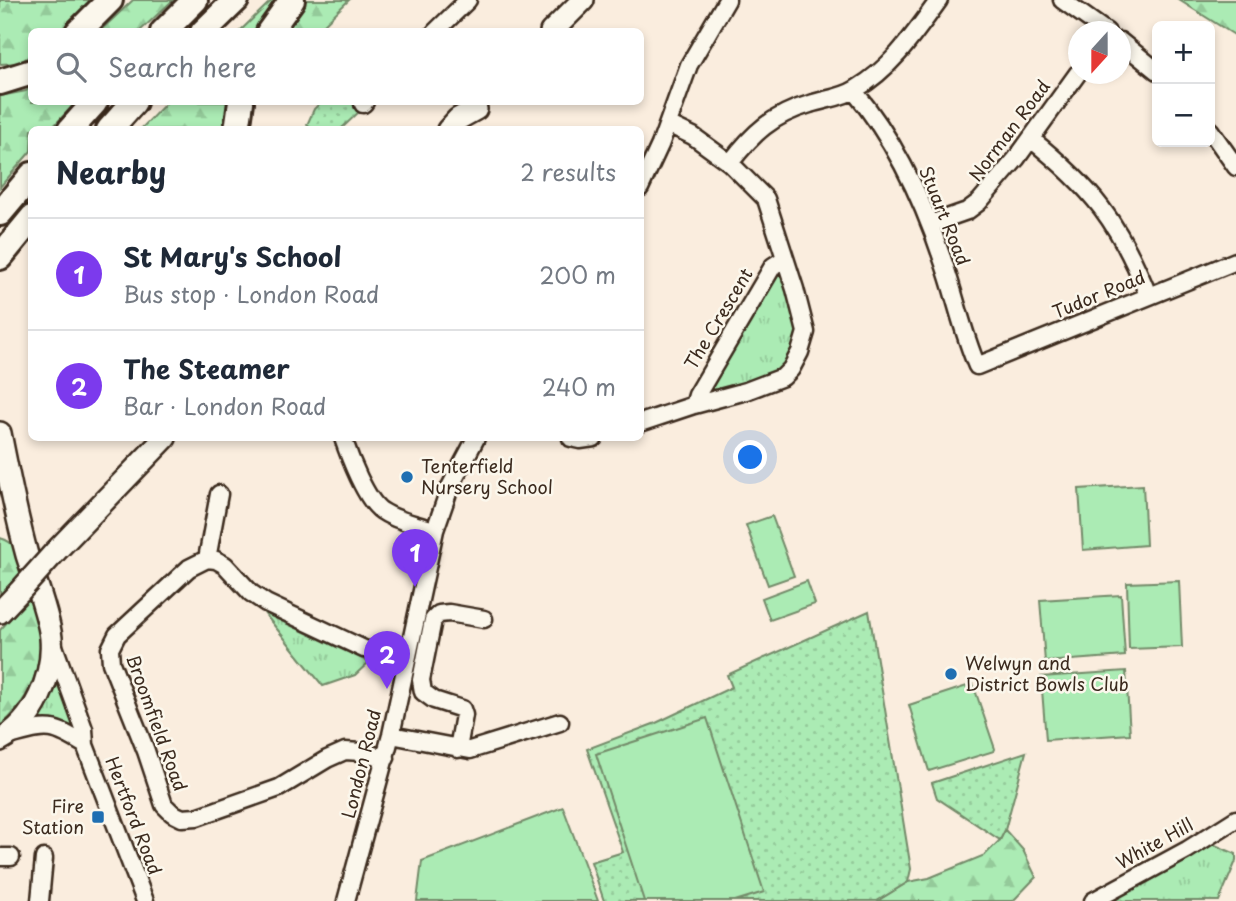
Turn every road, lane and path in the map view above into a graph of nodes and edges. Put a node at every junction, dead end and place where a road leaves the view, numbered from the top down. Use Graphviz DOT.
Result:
graph roads {
  1 [pos="110,0"];
  2 [pos="195,0"];
  3 [pos="236,0"];
  4 [pos="292,0"];
  5 [pos="468,0"];
  6 [pos="583,0"];
  7 [pos="727,0"];
  8 [pos="939,0"];
  9 [pos="1062,0"];
  10 [pos="1092,21"];
  11 [pos="82,28"];
  12 [pos="167,28"];
  13 [pos="207,28"];
  14 [pos="272,28"];
  15 [pos="439,28"];
  16 [pos="555,28"];
  17 [pos="1131,49"];
  18 [pos="1152,67"];
  19 [pos="28,73"];
  20 [pos="0,82"];
  21 [pos="1071,84"];
  22 [pos="853,91"];
  23 [pos="92,105"];
  24 [pos="131,105"];
  25 [pos="241,105"];
  26 [pos="480,106"];
  27 [pos="668,124"];
  28 [pos="74,126"];
  29 [pos="113,126"];
  30 [pos="238,126"];
  31 [pos="452,126"];
  32 [pos="468,126"];
  33 [pos="1215,137"];
  34 [pos="1031,139"];
  35 [pos="730,163"];
  36 [pos="1236,167"];
  37 [pos="644,180"];
  38 [pos="28,181"];
  39 [pos="0,213"];
  40 [pos="28,223"];
  41 [pos="930,224"];
  42 [pos="0,257"];
  43 [pos="784,259"];
  44 [pos="1236,261"];
  45 [pos="1148,295"];
  46 [pos="977,366"];
  47 [pos="694,405"];
  48 [pos="644,422"];
  49 [pos="0,433"];
  50 [pos="162,441"];
  51 [pos="344,441"];
  52 [pos="474,441"];
  53 [pos="219,494"];
  54 [pos="0,524"];
  55 [pos="435,530"];
  56 [pos="21,534"];
  57 [pos="206,559"];
  58 [pos="0,612"];
  59 [pos="484,619"];
  60 [pos="51,637"];
  61 [pos="407,657"];
  62 [pos="559,722"];
  63 [pos="391,736"];
  64 [pos="2,739"];
  65 [pos="85,745"];
  66 [pos="458,749"];
  67 [pos="386,758"];
  68 [pos="1236,820"];
  69 [pos="44,858"];
  70 [pos="40,901"];
  71 [pos="145,901"];
  72 [pos="346,901"];
  73 [pos="1093,901"];
  1 -- 11 [label="highway"];
  2 -- 12 [label="highway"];
  3 -- 13 [label="highway"];
  4 -- 14 [label="highway"];
  5 -- 15 [label="street"];
  6 -- 16 [label="main road"];
  7 -- 27 [label="street"];
  8 -- 22 [label="street"];
  9 -- 10 [label="street"];
  17 -- 18 [label="street"];
  19 -- 20 [label="highway"];
  21 -- 34 [label="street, Norman Road"];
  22 -- 35 [label="street"];
  22 -- 41 [label="street, Stuart Road"];
  23 -- 28 [label="highway"];
  24 -- 29 [label="highway"];
  25 -- 30 [label="highway"];
  26 -- 31 [label="main road"];
  26 -- 32 [label="main road"];
  27 -- 35 [label="street"];
  27 -- 37 [label="street"];
  33 -- 36 [label="street"];
  34 -- 41 [label="street, Norman Road"];
  34 -- 45 [label="street"];
  35 -- 43 [label="street"];
  38 -- 39 [label="highway"];
  40 -- 42 [label="highway"];
  41 -- 46 [label="street, Stuart Road"];
  43 -- 47 [label="street, The Crescent"];
  43 -- 47 [label="street"];
  44 -- 45 [label="street, Tudor Road"];
  45 -- 46 [label="street, Tudor Road"];
  47 -- 48 [label="street"];
  49 -- 56 [label="main road"];
  50 -- 58 [label="main road, bridge"];
  51 -- 55 [label="street"];
  52 -- 55 [label="street, London Road"];
  53 -- 57 [label="street"];
  54 -- 56 [label="main road"];
  55 -- 61 [label="street, London Road"];
  56 -- 60 [label="main road"];
  57 -- 61 [label="street"];
  57 -- 67 [label="street, Broomfield Road"];
  59 -- 66 [label="street"];
  60 -- 64 [label="main road"];
  60 -- 65 [label="street, Hertford Road"];
  61 -- 63 [label="street, London Road"];
  62 -- 66 [label="street"];
  63 -- 66 [label="street"];
  63 -- 67 [label="street, London Road"];
  64 -- 65 [label="street, Hertford Road"];
  65 -- 71 [label="street, Hertford Road"];
  67 -- 72 [label="street, London Road"];
  68 -- 73 [label="street, White Hill"];
  69 -- 70 [label="street"];
}
